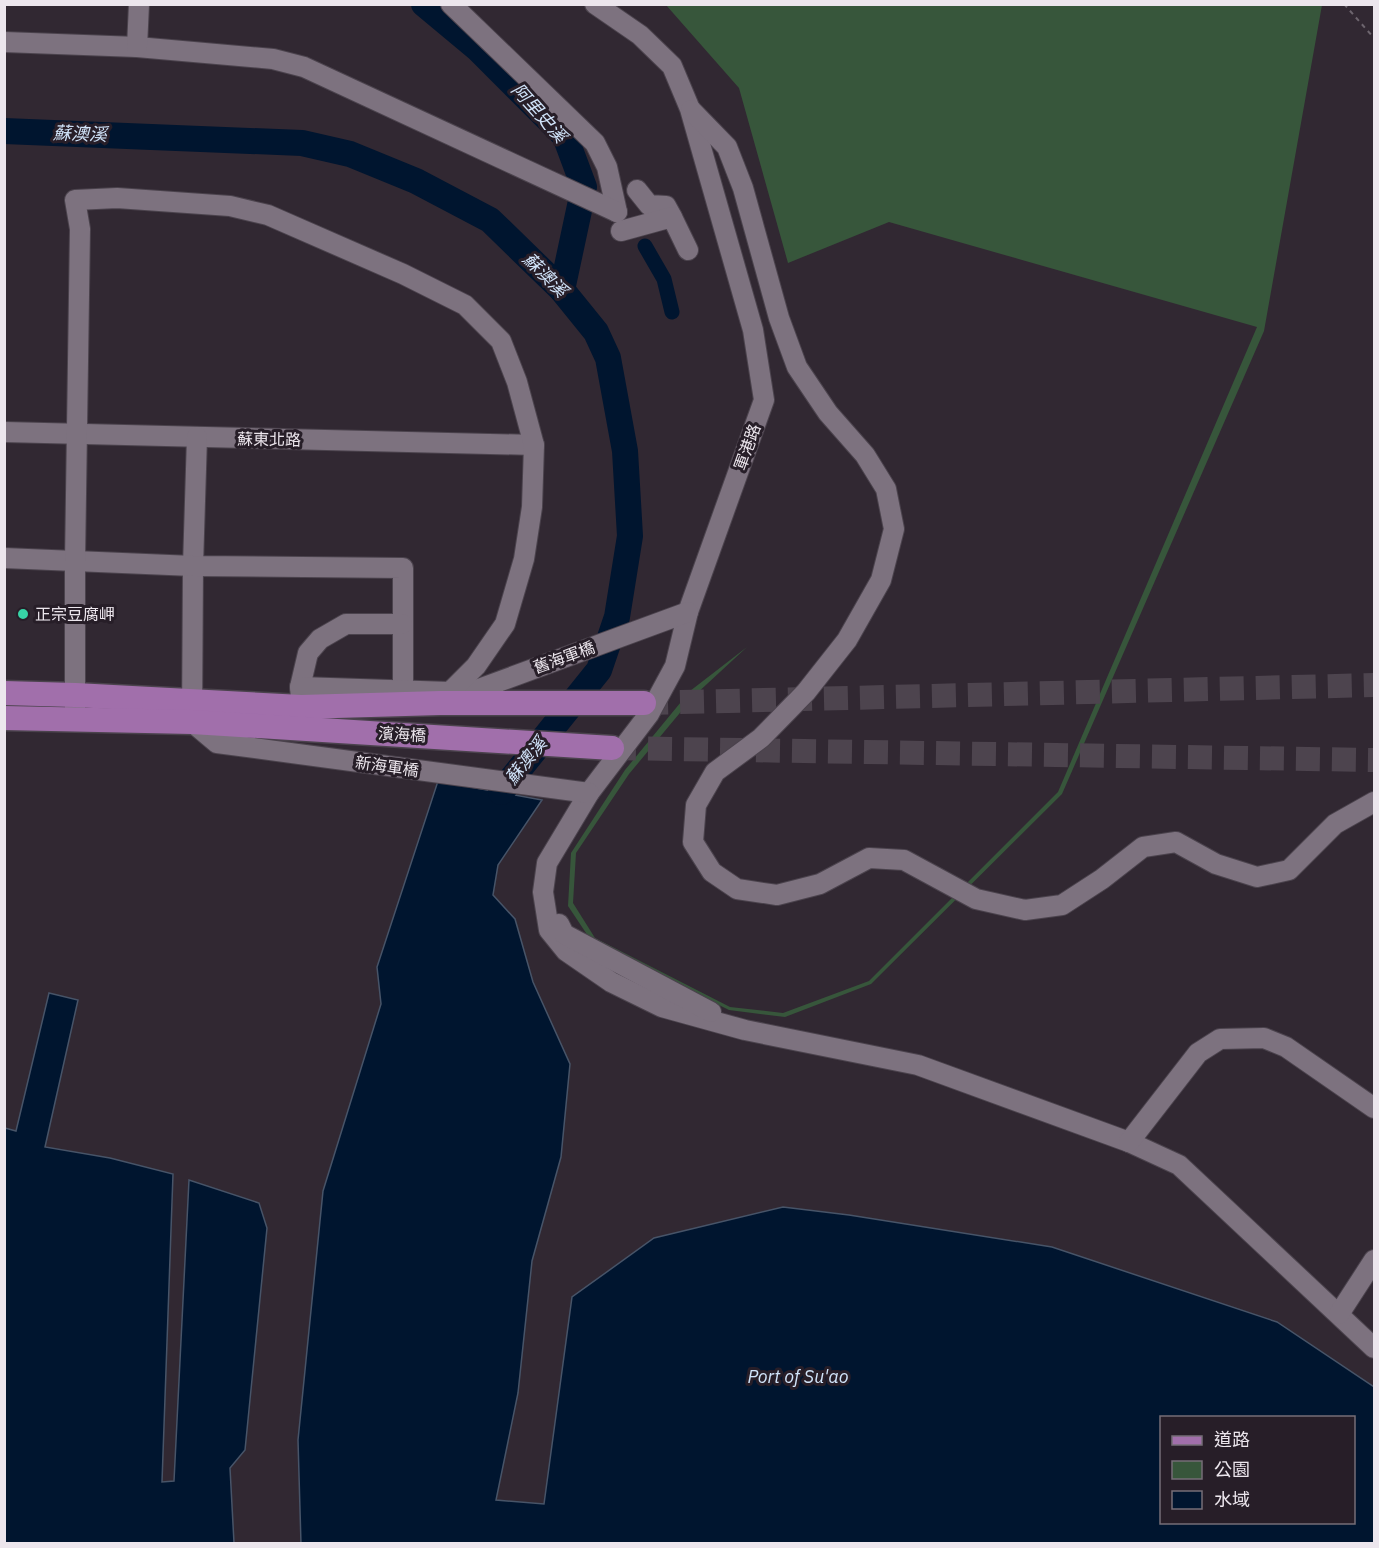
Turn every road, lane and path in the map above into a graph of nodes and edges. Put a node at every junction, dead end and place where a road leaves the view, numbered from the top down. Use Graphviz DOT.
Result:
graph roads {
  1 [pos="139,4"];
  2 [pos="451,4"];
  3 [pos="595,4"];
  4 [pos="1344,4"];
  5 [pos="1374,38"];
  6 [pos="4,42"];
  7 [pos="137,47"];
  8 [pos="690,109"];
  9 [pos="637,190"];
  10 [pos="613,216"];
  11 [pos="672,217"];
  12 [pos="688,250"];
  13 [pos="4,432"];
  14 [pos="78,434"];
  15 [pos="197,437"];
  16 [pos="534,445"];
  17 [pos="4,558"];
  18 [pos="75,561"];
  19 [pos="192,566"];
  20 [pos="688,612"];
  21 [pos="402,624"];
  22 [pos="403,691"];
  23 [pos="4,693"];
  24 [pos="300,697"];
  25 [pos="440,703"];
  26 [pos="644,703"];
  27 [pos="75,707"];
  28 [pos="193,711"];
  29 [pos="4,718"];
  30 [pos="612,748"];
  31 [pos="589,793"];
  32 [pos="1374,802"];
  33 [pos="1374,1108"];
  34 [pos="1129,1142"];
  35 [pos="1374,1260"];
  36 [pos="1339,1314"];
  37 [pos="1374,1348"];
  1 -- 7 [label="street"];
  2 -- 10 [label="street"];
  3 -- 8 [label="street, 軍港路"];
  4 -- 5 [label="path"];
  6 -- 7 [label="street"];
  7 -- 10 [label="street"];
  8 -- 20 [label="street, 軍港路"];
  8 -- 32 [label="street"];
  9 -- 11 [label="street"];
  10 -- 11 [label="street"];
  11 -- 12 [label="street"];
  13 -- 14 [label="street, 蘇東北路"];
  14 -- 15 [label="street, 蘇東北路"];
  14 -- 16 [label="street"];
  14 -- 18 [label="street"];
  15 -- 16 [label="street, 蘇東北路"];
  15 -- 19 [label="street"];
  16 -- 22 [label="street"];
  17 -- 18 [label="street"];
  18 -- 19 [label="street"];
  18 -- 27 [label="street"];
  19 -- 21 [label="street"];
  19 -- 28 [label="street"];
  20 -- 25 [label="street, 舊海軍橋"];
  20 -- 31 [label="street, 軍港路"];
  21 -- 22 [label="street"];
  21 -- 24 [label="street"];
  22 -- 24 [label="street"];
  23 -- 27 [label="main road"];
  24 -- 25 [label="main road"];
  24 -- 28 [label="main road"];
  25 -- 26 [label="main road"];
  27 -- 28 [label="main road"];
  27 -- 29 [label="main road"];
  28 -- 30 [label="main road, 濱海橋"];
  28 -- 31 [label="street, 新海軍橋"];
  31 -- 34 [label="street, 軍港路"];
  33 -- 34 [label="street"];
  34 -- 36 [label="street"];
  35 -- 36 [label="street"];
  36 -- 37 [label="street"];
}
